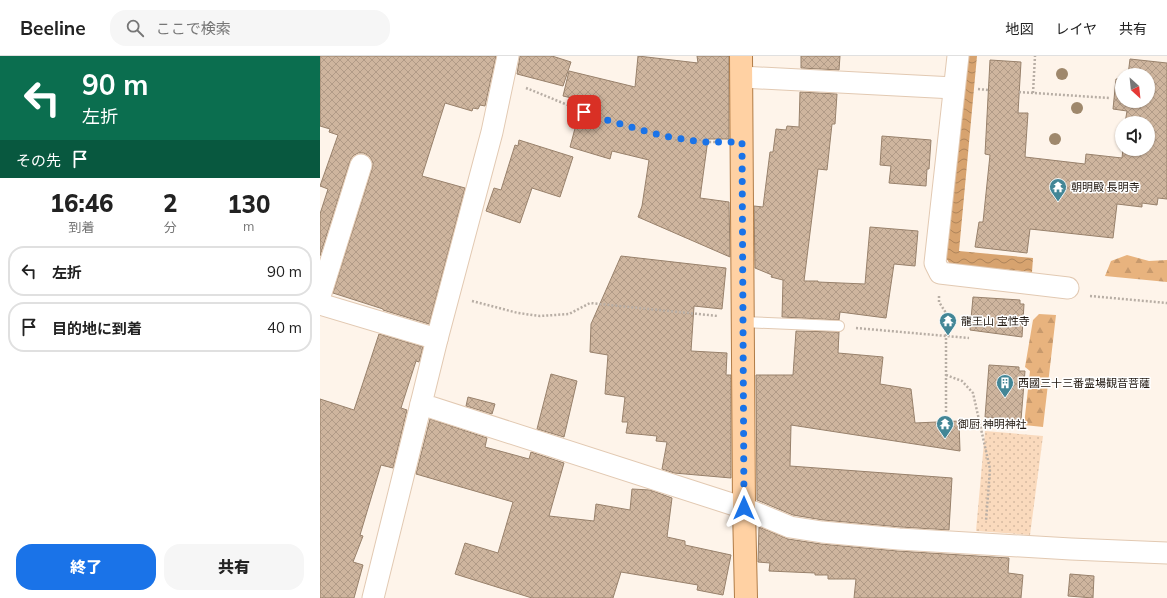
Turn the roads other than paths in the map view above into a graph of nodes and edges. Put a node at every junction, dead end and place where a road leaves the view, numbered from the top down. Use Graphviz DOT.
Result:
graph roads {
  1 [pos="508,56"];
  2 [pos="958,56"];
  3 [pos="742,66"];
  4 [pos="954,88"];
  5 [pos="361,165"];
  6 [pos="1068,288"];
  7 [pos="320,296"];
  8 [pos="320,304"];
  9 [pos="743,320"];
  10 [pos="839,326"];
  11 [pos="437,339"];
  12 [pos="421,404"];
  13 [pos="744,508"];
  14 [pos="1167,553"];
  15 [pos="373,598"];
  16 [pos="746,598"];
  1 -- 11 [label="street"];
  2 -- 4 [label="street"];
  3 -- 4 [label="street"];
  3 -- 9 [label="main road"];
  4 -- 6 [label="street"];
  5 -- 7 [label="street"];
  8 -- 11 [label="street"];
  9 -- 10 [label="lane"];
  9 -- 13 [label="main road"];
  11 -- 12 [label="street"];
  12 -- 13 [label="street"];
  12 -- 15 [label="street"];
  13 -- 14 [label="street"];
  13 -- 16 [label="main road"];
}
